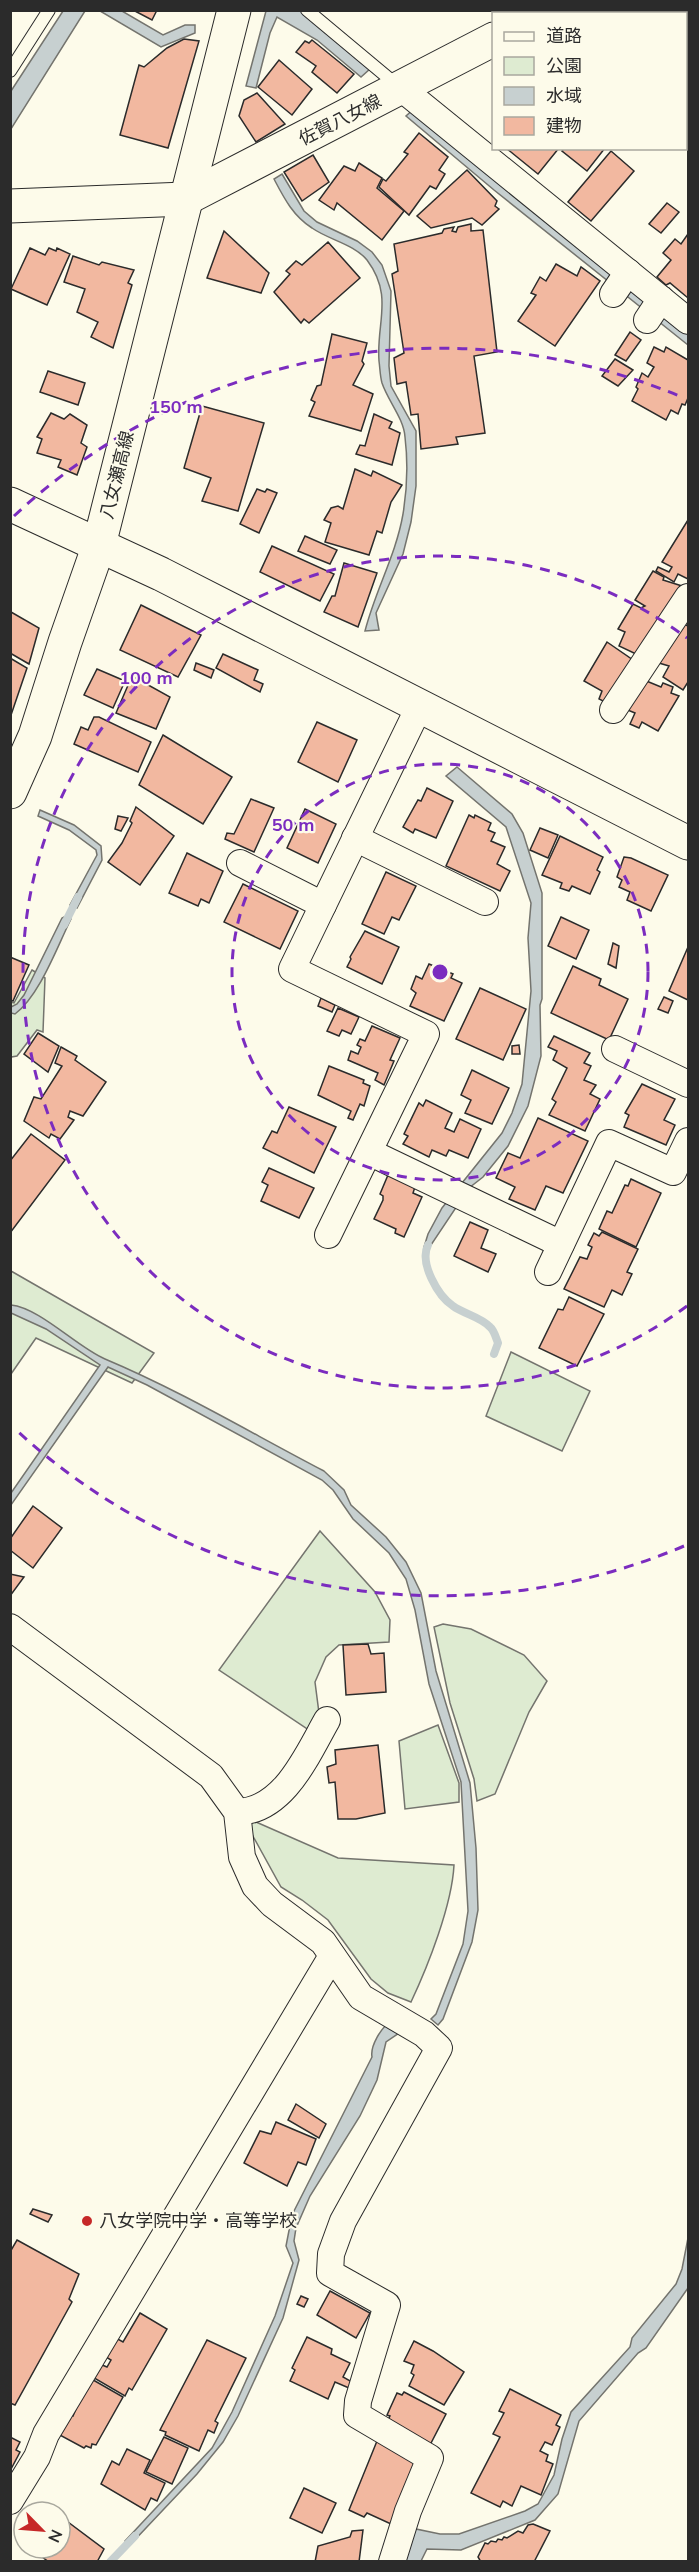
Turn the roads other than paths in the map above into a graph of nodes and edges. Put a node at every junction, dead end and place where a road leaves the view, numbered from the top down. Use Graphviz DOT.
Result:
graph roads {
  1 [pos="49,10"];
  2 [pos="234,10"];
  3 [pos="307,10"];
  4 [pos="492,40"];
  5 [pos="10,71"];
  6 [pos="401,88"];
  7 [pos="185,199"];
  8 [pos="11,206"];
  9 [pos="628,272"];
  10 [pos="614,294"];
  11 [pos="661,299"];
  12 [pos="688,319"];
  13 [pos="647,320"];
  14 [pos="10,504"];
  15 [pos="99,545"];
  16 [pos="688,597"];
  17 [pos="419,707"];
  18 [pos="613,710"];
  19 [pos="10,792"];
  20 [pos="355,838"];
  21 [pos="688,843"];
  22 [pos="240,863"];
  23 [pos="485,902"];
  24 [pos="323,905"];
  25 [pos="615,1049"];
  26 [pos="688,1084"];
  27 [pos="688,1140"];
  28 [pos="369,1152"];
  29 [pos="328,1235"];
  30 [pos="561,1244"];
  31 [pos="548,1272"];
  32 [pos="10,1627"];
  33 [pos="327,1720"];
  34 [pos="237,1812"];
  35 [pos="332,1956"];
  36 [pos="10,2501"];
  37 [pos="392,2562"];
  1 -- 5 [label="lane"];
  2 -- 7 [label="main road, 八女瀬高線"];
  3 -- 6 [label="lane"];
  4 -- 6 [label="main road, 佐賀八女線"];
  6 -- 7 [label="main road, 佐賀八女線"];
  6 -- 9 [label="street"];
  7 -- 8 [label="main road"];
  7 -- 15 [label="main road, 八女瀬高線"];
  9 -- 10 [label="street"];
  9 -- 11 [label="street"];
  11 -- 12 [label="street"];
  11 -- 13 [label="street"];
  14 -- 15 [label="main road"];
  15 -- 17 [label="main road"];
  15 -- 19 [label="main road, 八女瀬高線"];
  16 -- 18 [label="street"];
  17 -- 20 [label="street"];
  17 -- 21 [label="main road"];
  20 -- 23 [label="street"];
  20 -- 24 [label="street"];
  22 -- 24 [label="street"];
  24 -- 28 [label="street"];
  25 -- 26 [label="street"];
  27 -- 30 [label="street"];
  28 -- 29 [label="street"];
  28 -- 30 [label="street"];
  30 -- 31 [label="street"];
  32 -- 34 [label="street"];
  33 -- 34 [label="street"];
  34 -- 35 [label="street"];
  35 -- 36 [label="street"];
  35 -- 37 [label="street"];
}
